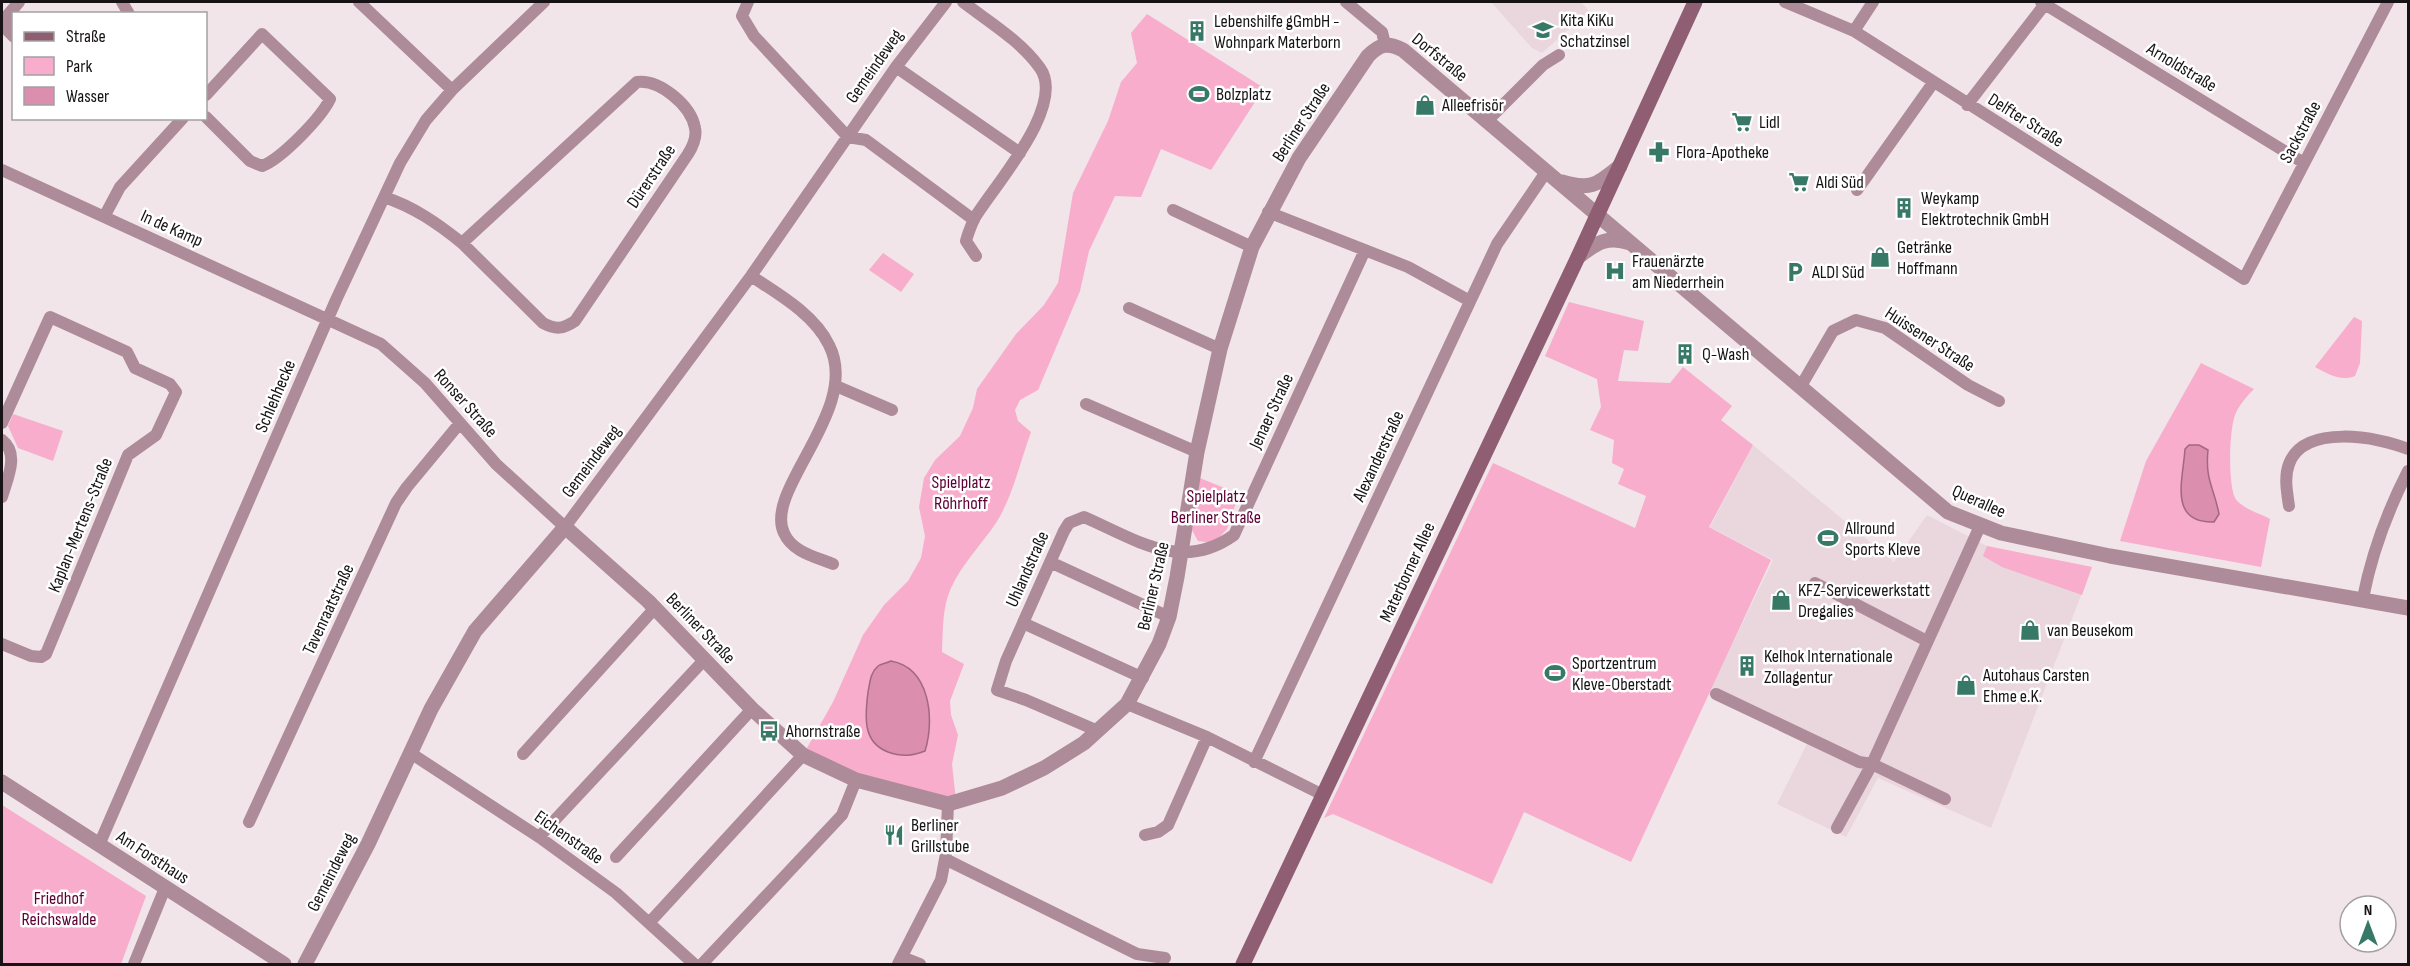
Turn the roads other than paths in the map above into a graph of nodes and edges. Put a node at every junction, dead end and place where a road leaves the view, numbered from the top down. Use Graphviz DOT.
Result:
graph roads {
  1 [pos="19,2"];
  2 [pos="544,2"];
  3 [pos="748,2"];
  4 [pos="946,2"];
  5 [pos="963,2"];
  6 [pos="1346,2"];
  7 [pos="1695,2"];
  8 [pos="1785,2"];
  9 [pos="1873,2"];
  10 [pos="2388,2"];
  11 [pos="362,3"];
  12 [pos="2043,3"];
  13 [pos="1854,31"];
  14 [pos="12,35"];
  15 [pos="1385,44"];
  16 [pos="1559,55"];
  17 [pos="896,67"];
  18 [pos="1933,83"];
  19 [pos="452,90"];
  20 [pos="207,94"];
  21 [pos="1967,105"];
  22 [pos="207,118"];
  23 [pos="181,120"];
  24 [pos="1486,122"];
  25 [pos="848,137"];
  26 [pos="1020,153"];
  27 [pos="2304,163"];
  28 [pos="1620,166"];
  29 [pos="2,170"];
  30 [pos="1551,176"];
  31 [pos="1857,190"];
  32 [pos="384,197"];
  33 [pos="1173,210"];
  34 [pos="1268,212"];
  35 [pos="1598,214"];
  36 [pos="104,217"];
  37 [pos="974,220"];
  38 [pos="462,243"];
  39 [pos="1633,243"];
  40 [pos="1252,247"];
  41 [pos="1365,250"];
  42 [pos="976,256"];
  43 [pos="1578,256"];
  44 [pos="751,276"];
  45 [pos="2244,279"];
  46 [pos="1470,301"];
  47 [pos="1129,308"];
  48 [pos="329,317"];
  49 [pos="1220,349"];
  50 [pos="836,386"];
  51 [pos="1801,386"];
  52 [pos="1999,402"];
  53 [pos="1086,404"];
  54 [pos="892,410"];
  55 [pos="2,423"];
  56 [pos="460,423"];
  57 [pos="2,440"];
  58 [pos="2409,449"];
  59 [pos="1197,452"];
  60 [pos="2409,471"];
  61 [pos="2,497"];
  62 [pos="2289,506"];
  63 [pos="1980,526"];
  64 [pos="565,527"];
  65 [pos="1181,554"];
  66 [pos="1050,562"];
  67 [pos="833,564"];
  68 [pos="1815,583"];
  69 [pos="2363,598"];
  70 [pos="655,608"];
  71 [pos="2409,608"];
  72 [pos="1169,617"];
  73 [pos="1023,623"];
  74 [pos="1927,641"];
  75 [pos="2,644"];
  76 [pos="705,659"];
  77 [pos="1143,678"];
  78 [pos="1716,694"];
  79 [pos="1127,704"];
  80 [pos="752,709"];
  81 [pos="1098,731"];
  82 [pos="1207,737"];
  83 [pos="412,754"];
  84 [pos="522,754"];
  85 [pos="803,755"];
  86 [pos="1254,762"];
  87 [pos="1872,764"];
  88 [pos="856,780"];
  89 [pos="2,782"];
  90 [pos="1323,795"];
  91 [pos="1945,799"];
  92 [pos="948,804"];
  93 [pos="249,822"];
  94 [pos="1837,828"];
  95 [pos="1145,835"];
  96 [pos="539,837"];
  97 [pos="99,844"];
  98 [pos="616,857"];
  99 [pos="945,859"];
  100 [pos="165,888"];
  101 [pos="650,923"];
  102 [pos="1165,958"];
  103 [pos="900,961"];
  104 [pos="134,964"];
  105 [pos="284,964"];
  106 [pos="305,964"];
  107 [pos="694,964"];
  108 [pos="702,964"];
  109 [pos="920,964"];
  110 [pos="1243,964"];
  1 -- 14 [label="street"];
  2 -- 19 [label="street, Schlehhecke"];
  3 -- 25 [label="street"];
  4 -- 17 [label="street, Gemeindeweg"];
  5 -- 26 [label="street"];
  6 -- 15 [label="street, Dorfstraße"];
  7 -- 28 [label="main road, Materborner Allee"];
  8 -- 13 [label="street, Delfter Straße"];
  9 -- 13 [label="street"];
  10 -- 27 [label="street, Sackstraße"];
  11 -- 19 [label="street"];
  12 -- 21 [label="street"];
  12 -- 27 [label="street, Arnoldstraße"];
  13 -- 18 [label="street, Delfter Straße"];
  15 -- 24 [label="street, Dorfstraße"];
  15 -- 34 [label="street, Berliner Straße"];
  16 -- 24 [label="street"];
  17 -- 25 [label="street, Gemeindeweg"];
  17 -- 26 [label="street"];
  18 -- 21 [label="street, Delfter Straße"];
  18 -- 31 [label="street"];
  19 -- 32 [label="street, Schlehhecke"];
  20 -- 22 [label="street"];
  21 -- 45 [label="street, Delfter Straße"];
  23 -- 36 [label="street"];
  24 -- 30 [label="street, Dorfstraße"];
  25 -- 37 [label="street"];
  25 -- 44 [label="street, Gemeindeweg"];
  26 -- 37 [label="street"];
  27 -- 45 [label="street, Sackstraße"];
  28 -- 30 [label="street"];
  28 -- 35 [label="main road, Materborner Allee"];
  29 -- 36 [label="street, In de Kamp"];
  30 -- 35 [label="street, Dorfstraße"];
  30 -- 46 [label="street, Alexanderstraße"];
  32 -- 38 [label="street, Dürerstraße"];
  32 -- 48 [label="street, Schlehhecke"];
  33 -- 40 [label="street"];
  34 -- 40 [label="street, Berliner Straße"];
  34 -- 41 [label="street"];
  35 -- 39 [label="street, Querallee"];
  35 -- 43 [label="main road, Materborner Allee"];
  36 -- 48 [label="street, In de Kamp"];
  37 -- 42 [label="street"];
  38 -- 38 [label="street, Dürerstraße"];
  39 -- 43 [label="street"];
  39 -- 51 [label="street, Querallee"];
  40 -- 49 [label="street, Berliner Straße"];
  41 -- 46 [label="street"];
  41 -- 65 [label="street, Jenaer Straße"];
  43 -- 90 [label="main road, Materborner Allee"];
  44 -- 50 [label="street"];
  44 -- 64 [label="street, Gemeindeweg"];
  46 -- 86 [label="street, Alexanderstraße"];
  47 -- 49 [label="street"];
  48 -- 56 [label="street, Ronser Straße"];
  48 -- 97 [label="street, Schlehhecke"];
  49 -- 59 [label="street, Berliner Straße"];
  50 -- 54 [label="street"];
  50 -- 67 [label="street"];
  51 -- 52 [label="street, Huissener Straße"];
  51 -- 63 [label="street, Querallee"];
  53 -- 59 [label="street"];
  55 -- 75 [label="street, Kaplan-Mertens-Straße"];
  56 -- 64 [label="street, Ronser Straße"];
  56 -- 93 [label="street, Tavenraatstraße"];
  57 -- 61 [label="street"];
  58 -- 62 [label="street"];
  59 -- 65 [label="street, Berliner Straße"];
  60 -- 69 [label="street"];
  63 -- 69 [label="street, Querallee"];
  63 -- 74 [label="street"];
  64 -- 70 [label="street, Berliner Straße"];
  64 -- 83 [label="street, Gemeindeweg"];
  65 -- 66 [label="street, Uhlandstraße"];
  65 -- 72 [label="street, Berliner Straße"];
  66 -- 72 [label="street"];
  66 -- 73 [label="street, Uhlandstraße"];
  68 -- 74 [label="street"];
  69 -- 71 [label="street, Querallee"];
  70 -- 76 [label="street, Berliner Straße"];
  70 -- 84 [label="street"];
  72 -- 77 [label="street, Berliner Straße"];
  73 -- 77 [label="street"];
  73 -- 81 [label="street, Uhlandstraße"];
  74 -- 87 [label="street"];
  76 -- 80 [label="street, Berliner Straße"];
  76 -- 96 [label="street"];
  77 -- 79 [label="street, Berliner Straße"];
  78 -- 87 [label="street"];
  79 -- 81 [label="street, Berliner Straße"];
  79 -- 82 [label="street"];
  80 -- 85 [label="street, Berliner Straße"];
  80 -- 98 [label="street"];
  81 -- 92 [label="street, Berliner Straße"];
  82 -- 86 [label="street"];
  82 -- 95 [label="street"];
  83 -- 96 [label="street, Eichenstraße"];
  83 -- 106 [label="street, Gemeindeweg"];
  85 -- 88 [label="street, Berliner Straße"];
  85 -- 101 [label="street"];
  86 -- 90 [label="street"];
  87 -- 91 [label="street"];
  87 -- 94 [label="street"];
  88 -- 92 [label="street, Berliner Straße"];
  88 -- 108 [label="street"];
  89 -- 97 [label="street, Am Forsthaus"];
  90 -- 110 [label="main road, Materborner Allee"];
  92 -- 99 [label="street"];
  96 -- 101 [label="street, Eichenstraße"];
  97 -- 100 [label="street, Am Forsthaus"];
  99 -- 102 [label="street"];
  99 -- 103 [label="street"];
  100 -- 104 [label="street"];
  100 -- 105 [label="street, Am Forsthaus"];
  101 -- 107 [label="street, Eichenstraße"];
  103 -- 109 [label="street"];
}
